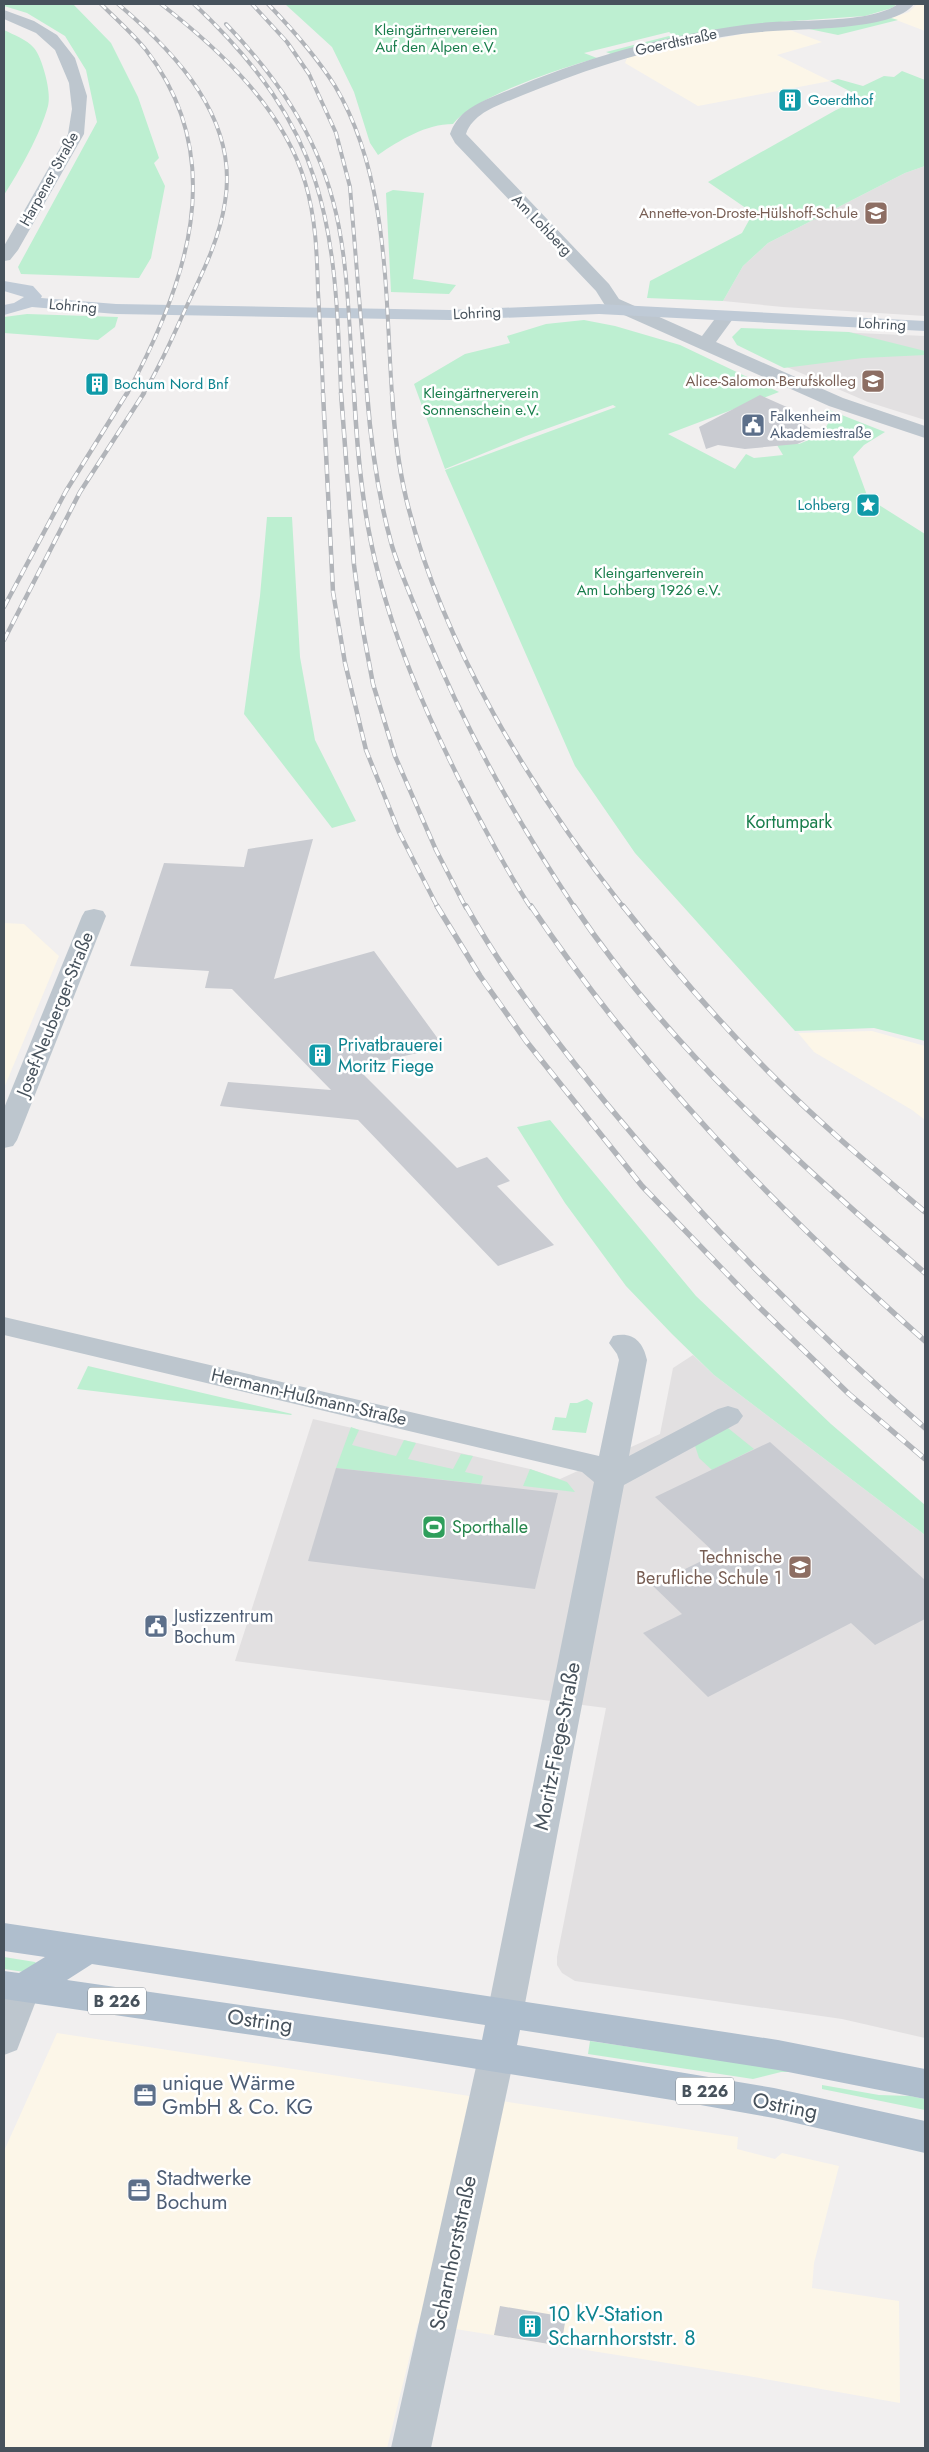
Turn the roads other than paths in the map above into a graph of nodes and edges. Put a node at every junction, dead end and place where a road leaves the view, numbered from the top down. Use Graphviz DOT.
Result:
graph roads {
  1 [pos="907,4"];
  2 [pos="4,14"];
  3 [pos="459,128"];
  4 [pos="4,256"];
  5 [pos="4,286"];
  6 [pos="30,302"];
  7 [pos="4,310"];
  8 [pos="636,312"];
  9 [pos="726,316"];
  10 [pos="925,326"];
  11 [pos="706,344"];
  12 [pos="925,432"];
  13 [pos="94,916"];
  14 [pos="4,1140"];
  15 [pos="4,1326"];
  16 [pos="623,1343"];
  17 [pos="728,1416"];
  18 [pos="610,1479"];
  19 [pos="4,1937"];
  20 [pos="89,1949"];
  21 [pos="13,1986"];
  22 [pos="505,2014"];
  23 [pos="4,2040"];
  24 [pos="496,2058"];
  25 [pos="925,2084"];
  26 [pos="925,2137"];
  27 [pos="410,2448"];
  1 -- 3 [label="street, Goerdtstraße"];
  2 -- 4 [label="street, Harpener Straße"];
  3 -- 8 [label="street, Am Lohberg"];
  5 -- 6 [label="street, Lohring"];
  6 -- 7 [label="street, Lohring"];
  6 -- 8 [label="street, Lohring"];
  8 -- 9 [label="street, Lohring"];
  8 -- 11 [label="street, Am Lohberg"];
  9 -- 10 [label="street, Lohring"];
  9 -- 11 [label="street"];
  11 -- 12 [label="street, Am Lohberg"];
  13 -- 14 [label="street, Josef-Neuberger-Straße"];
  15 -- 18 [label="street, Hermann-Hußmann-Straße"];
  16 -- 18 [label="street, Moritz-Fiege-Straße"];
  17 -- 18 [label="street"];
  18 -- 22 [label="street, Moritz-Fiege-Straße"];
  19 -- 20 [label="main road"];
  20 -- 21 [label="main road"];
  20 -- 22 [label="main road"];
  21 -- 23 [label="street"];
  21 -- 24 [label="main road, Ostring / B 226"];
  22 -- 24 [label="main road"];
  22 -- 25 [label="main road"];
  24 -- 26 [label="main road, Ostring / B 226"];
  24 -- 27 [label="street, Scharnhorststraße"];
}
